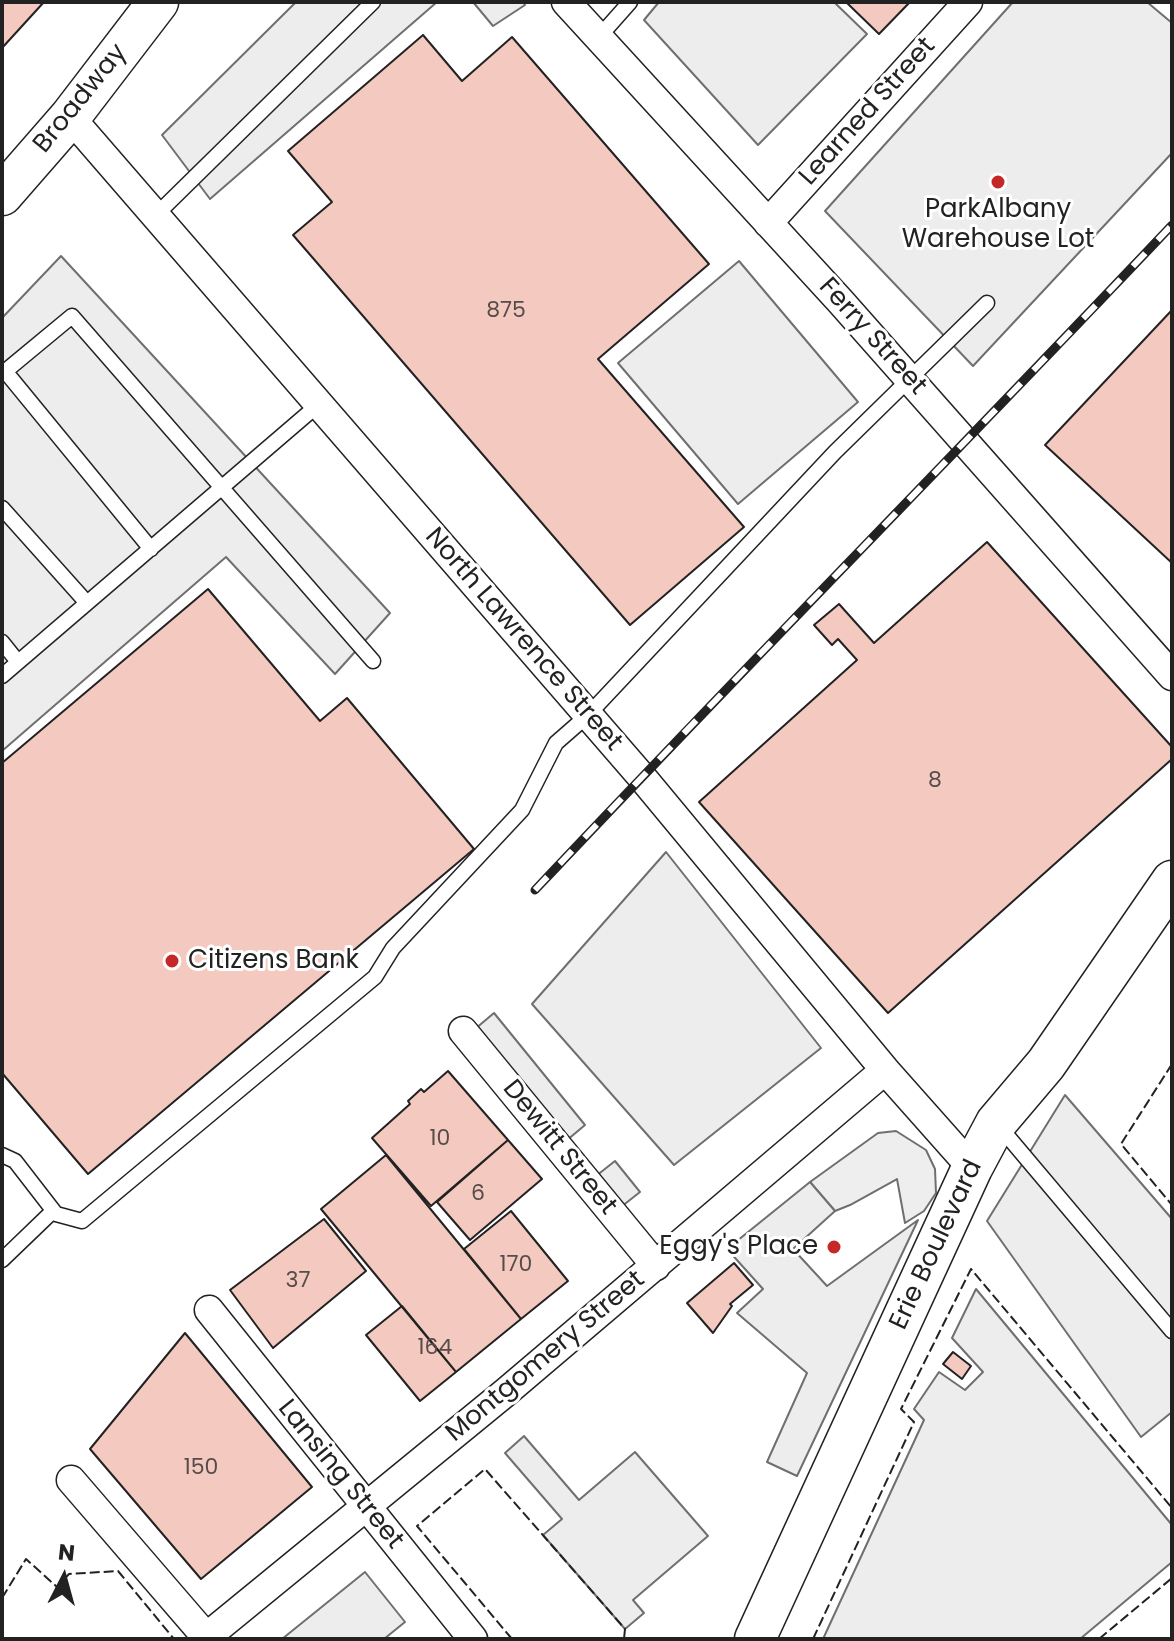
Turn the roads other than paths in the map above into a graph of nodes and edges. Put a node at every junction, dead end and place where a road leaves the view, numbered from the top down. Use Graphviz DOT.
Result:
graph roads {
  1 [pos="158,2"];
  2 [pos="373,2"];
  3 [pos="566,2"];
  4 [pos="630,2"];
  5 [pos="968,2"];
  6 [pos="599,37"];
  7 [pos="70,117"];
  8 [pos="2,195"];
  9 [pos="155,216"];
  10 [pos="768,223"];
  11 [pos="987,303"];
  12 [pos="4,373"];
  13 [pos="910,380"];
  14 [pos="319,404"];
  15 [pos="222,488"];
  16 [pos="2,508"];
  17 [pos="151,549"];
  18 [pos="87,603"];
  19 [pos="2,642"];
  20 [pos="373,661"];
  21 [pos="18,662"];
  22 [pos="2,676"];
  23 [pos="1172,676"];
  24 [pos="588,715"];
  25 [pos="1172,881"];
  26 [pos="463,1031"];
  27 [pos="885,1070"];
  28 [pos="996,1123"];
  29 [pos="2,1155"];
  30 [pos="972,1168"];
  31 [pos="53,1211"];
  32 [pos="2,1260"];
  33 [pos="656,1266"];
  34 [pos="209,1310"];
  35 [pos="1172,1331"];
  36 [pos="71,1480"];
  37 [pos="365,1508"];
  38 [pos="206,1638"];
  39 [pos="473,1639"];
  40 [pos="755,1639"];
  1 -- 7 [label="street, Broadway"];
  2 -- 9 [label="lane"];
  3 -- 6 [label="street, Ferry Street"];
  4 -- 6 [label="lane"];
  5 -- 10 [label="street, Learned Street"];
  6 -- 10 [label="street, Ferry Street"];
  7 -- 8 [label="street, Broadway"];
  7 -- 9 [label="street, North Lawrence Street"];
  9 -- 14 [label="street, North Lawrence Street"];
  10 -- 13 [label="street, Ferry Street"];
  11 -- 13 [label="lane"];
  12 -- 15 [label="lane"];
  12 -- 17 [label="lane"];
  13 -- 23 [label="street, Ferry Street"];
  13 -- 24 [label="lane"];
  14 -- 15 [label="lane"];
  14 -- 24 [label="street, North Lawrence Street"];
  15 -- 17 [label="lane"];
  15 -- 20 [label="lane"];
  16 -- 18 [label="lane"];
  17 -- 18 [label="lane"];
  18 -- 21 [label="lane"];
  19 -- 21 [label="lane"];
  21 -- 22 [label="lane"];
  24 -- 27 [label="street, North Lawrence Street"];
  24 -- 31 [label="lane"];
  25 -- 28 [label="street, Erie Boulevard"];
  26 -- 33 [label="street, Dewitt Street"];
  27 -- 30 [label="street, North Lawrence Street"];
  27 -- 33 [label="street, Montgomery Street"];
  28 -- 30 [label="street, Erie Boulevard"];
  28 -- 35 [label="lane"];
  29 -- 31 [label="lane"];
  30 -- 40 [label="street, Erie Boulevard"];
  31 -- 32 [label="lane"];
  33 -- 37 [label="street, Montgomery Street"];
  34 -- 37 [label="street, Lansing Street"];
  36 -- 38 [label="street"];
  37 -- 38 [label="street, Montgomery Street"];
  37 -- 39 [label="street, Lansing Street"];
}
